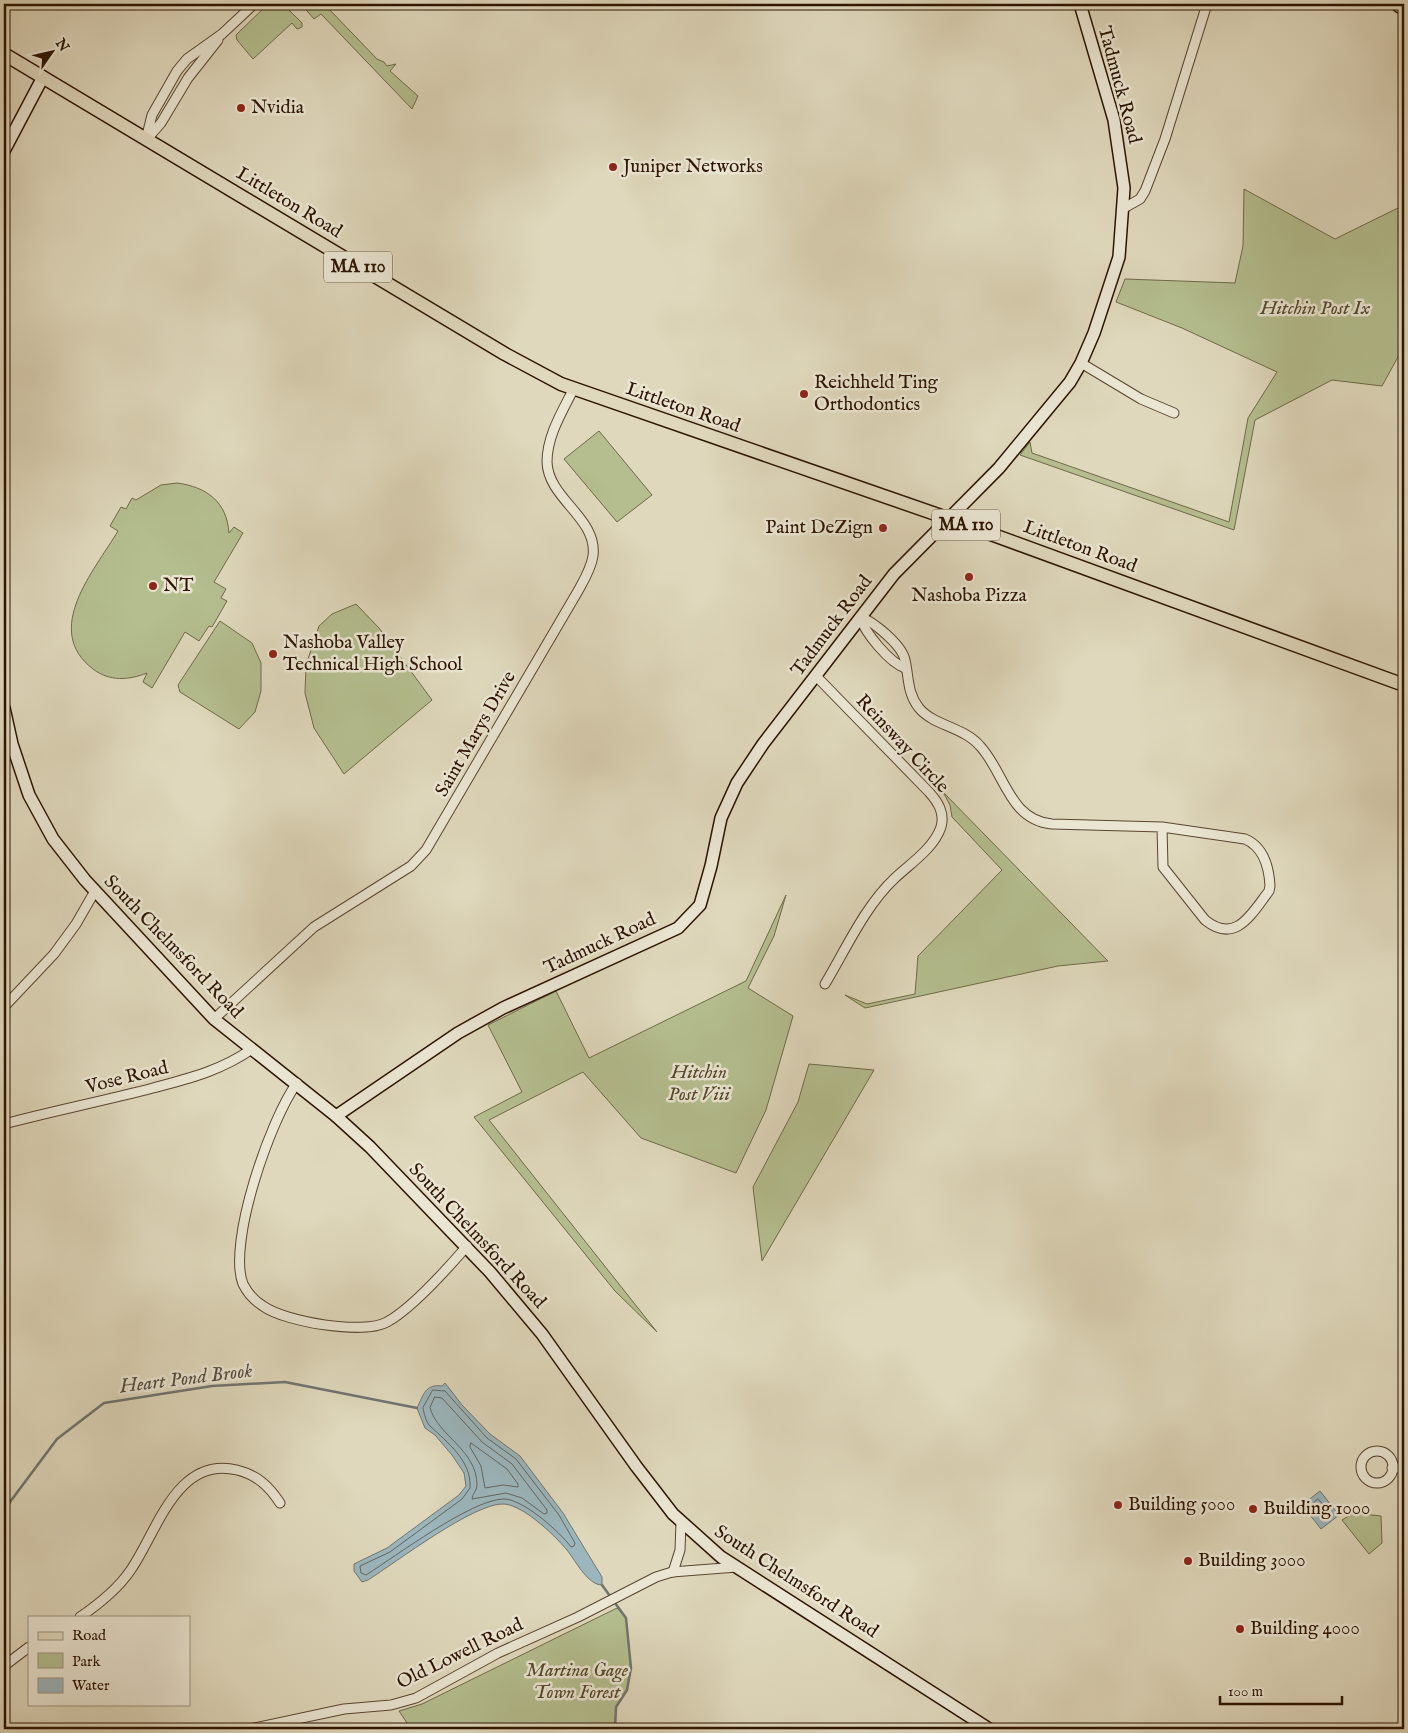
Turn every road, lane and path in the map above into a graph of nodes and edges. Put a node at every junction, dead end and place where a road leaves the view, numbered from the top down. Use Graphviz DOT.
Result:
graph roads {
  1 [pos="254,4"];
  2 [pos="1080,4"];
  3 [pos="1207,4"];
  4 [pos="1399,4"];
  5 [pos="1404,7"];
  6 [pos="222,34"];
  7 [pos="4,54"];
  8 [pos="42,77"];
  9 [pos="146,139"];
  10 [pos="4,151"];
  11 [pos="1124,208"];
  12 [pos="1081,363"];
  13 [pos="573,390"];
  14 [pos="1174,413"];
  15 [pos="947,518"];
  16 [pos="860,616"];
  17 [pos="816,676"];
  18 [pos="1404,684"];
  19 [pos="4,708"];
  20 [pos="1162,827"];
  21 [pos="95,891"];
  22 [pos="825,984"];
  23 [pos="4,1007"];
  24 [pos="214,1019"];
  25 [pos="252,1049"];
  26 [pos="297,1083"];
  27 [pos="336,1116"];
  28 [pos="4,1124"];
  29 [pos="467,1246"];
  30 [pos="1392,1468"];
  31 [pos="1404,1468"];
  32 [pos="280,1503"];
  33 [pos="681,1522"];
  34 [pos="737,1567"];
  35 [pos="673,1572"];
  36 [pos="81,1616"];
  37 [pos="28,1648"];
  38 [pos="4,1666"];
  39 [pos="250,1729"];
  40 [pos="989,1729"];
  1 -- 6 [label="street"];
  2 -- 11 [label="main road, Tadmuck Road"];
  3 -- 11 [label="street"];
  4 -- 5 [label="highway"];
  6 -- 9 [label="street"];
  6 -- 9 [label="street"];
  7 -- 8 [label="main road, Littleton Road / MA 110"];
  8 -- 9 [label="main road, Littleton Road / MA 110"];
  8 -- 10 [label="main road"];
  9 -- 13 [label="main road, Littleton Road / MA 110"];
  11 -- 12 [label="main road, Tadmuck Road"];
  12 -- 14 [label="street"];
  12 -- 15 [label="main road, Tadmuck Road"];
  13 -- 15 [label="main road, Littleton Road / MA 110"];
  13 -- 24 [label="street, Saint Marys Drive"];
  15 -- 16 [label="main road, Tadmuck Road"];
  15 -- 18 [label="main road, Littleton Road / MA 110"];
  16 -- 17 [label="main road, Tadmuck Road"];
  16 -- 20 [label="street"];
  17 -- 22 [label="street, Reinsway Circle"];
  17 -- 27 [label="main road, Tadmuck Road"];
  19 -- 21 [label="main road, South Chelmsford Road"];
  20 -- 20 [label="street"];
  21 -- 23 [label="street"];
  21 -- 24 [label="main road, South Chelmsford Road"];
  24 -- 25 [label="main road, South Chelmsford Road"];
  25 -- 26 [label="main road, South Chelmsford Road"];
  25 -- 28 [label="street, Vose Road"];
  26 -- 27 [label="main road, South Chelmsford Road"];
  26 -- 29 [label="street"];
  27 -- 29 [label="main road, South Chelmsford Road"];
  29 -- 33 [label="main road, South Chelmsford Road"];
  30 -- 31 [label="street"];
  32 -- 36 [label="street"];
  33 -- 34 [label="main road, South Chelmsford Road"];
  33 -- 35 [label="street"];
  34 -- 35 [label="street, Old Lowell Road"];
  34 -- 40 [label="main road, South Chelmsford Road"];
  35 -- 39 [label="street, Old Lowell Road"];
  37 -- 38 [label="street"];
}
